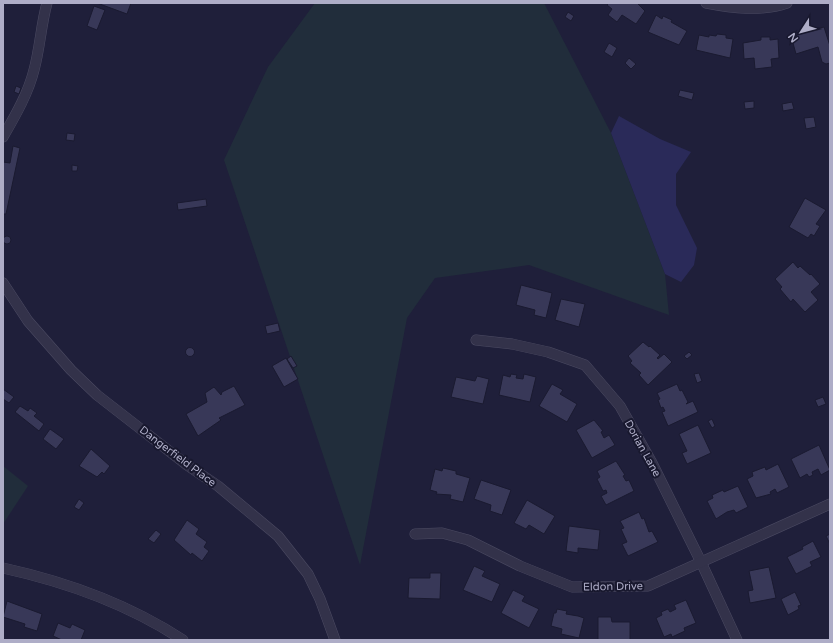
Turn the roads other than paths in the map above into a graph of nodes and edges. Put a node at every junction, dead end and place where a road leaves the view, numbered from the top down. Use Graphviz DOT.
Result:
graph roads {
  1 [pos="47,3"];
  2 [pos="706,3"];
  3 [pos="787,3"];
  4 [pos="3,137"];
  5 [pos="3,283"];
  6 [pos="476,340"];
  7 [pos="830,504"];
  8 [pos="415,534"];
  9 [pos="701,562"];
  10 [pos="3,568"];
  11 [pos="183,640"];
  12 [pos="335,640"];
  13 [pos="737,640"];
  1 -- 4 [label="street"];
  2 -- 3 [label="street"];
  5 -- 12 [label="street, Dangerfield Place"];
  6 -- 9 [label="street, Dorian Lane"];
  7 -- 9 [label="street, Eldon Drive"];
  8 -- 9 [label="street, Eldon Drive"];
  9 -- 13 [label="street, Dorian Lane"];
  10 -- 11 [label="street"];
}
